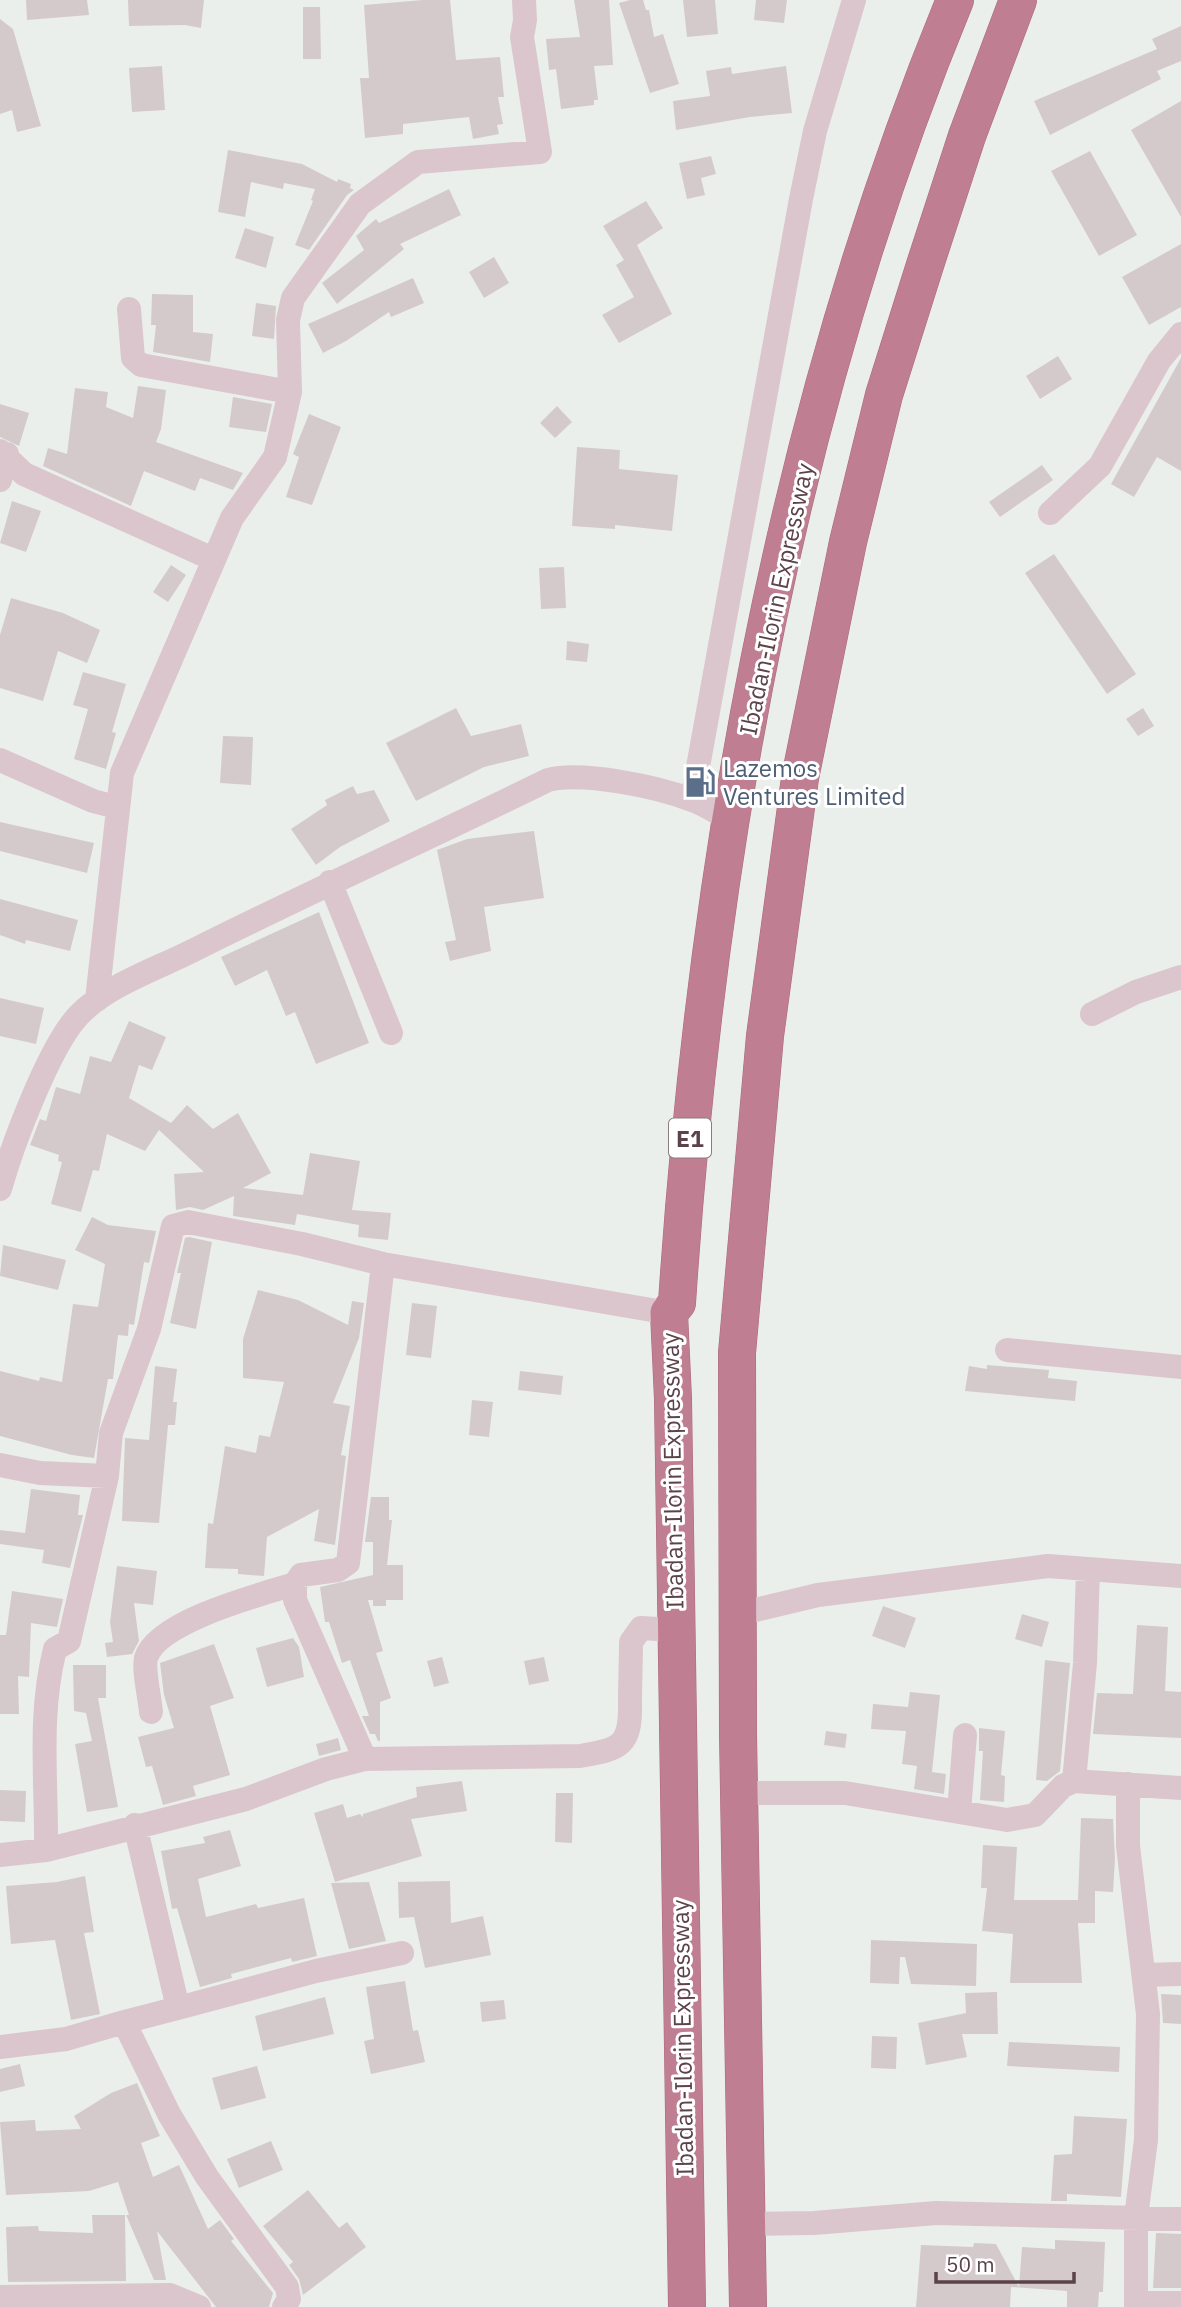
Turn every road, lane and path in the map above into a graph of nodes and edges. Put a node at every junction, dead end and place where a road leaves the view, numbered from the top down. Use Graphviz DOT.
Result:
graph roads {
  1 [pos="524,0"];
  2 [pos="854,0"];
  3 [pos="955,0"];
  4 [pos="1018,0"];
  5 [pos="129,309"];
  6 [pos="1181,334"];
  7 [pos="290,392"];
  8 [pos="3,452"];
  9 [pos="0,480"];
  10 [pos="1050,513"];
  11 [pos="214,559"];
  12 [pos="0,760"];
  13 [pos="692,800"];
  14 [pos="116,807"];
  15 [pos="731,820"];
  16 [pos="330,883"];
  17 [pos="1181,977"];
  18 [pos="97,1000"];
  19 [pos="1092,1014"];
  20 [pos="391,1033"];
  21 [pos="4,1160"];
  22 [pos="0,1189"];
  23 [pos="383,1264"];
  24 [pos="669,1313"];
  25 [pos="1007,1350"];
  26 [pos="1181,1367"];
  27 [pos="0,1465"];
  28 [pos="107,1476"];
  29 [pos="1088,1570"];
  30 [pos="1181,1576"];
  31 [pos="295,1584"];
  32 [pos="738,1614"];
  33 [pos="676,1630"];
  34 [pos="151,1712"];
  35 [pos="965,1735"];
  36 [pos="365,1759"];
  37 [pos="1074,1780"];
  38 [pos="1128,1784"];
  39 [pos="1181,1788"];
  40 [pos="740,1793"];
  41 [pos="959,1812"];
  42 [pos="135,1825"];
  43 [pos="46,1850"];
  44 [pos="0,1855"];
  45 [pos="402,1952"];
  46 [pos="1181,1974"];
  47 [pos="1144,1975"];
  48 [pos="178,2008"];
  49 [pos="124,2022"];
  50 [pos="0,2047"];
  51 [pos="1136,2217"];
  52 [pos="1181,2219"];
  53 [pos="748,2224"];
  54 [pos="0,2297"];
  55 [pos="114,2300"];
  56 [pos="1181,2303"];
  57 [pos="1136,2305"];
  58 [pos="199,2307"];
  59 [pos="284,2307"];
  60 [pos="687,2307"];
  61 [pos="748,2307"];
  1 -- 7 [label="street"];
  2 -- 13 [label="street"];
  3 -- 15 [label="highway, Ibadan-Ilorin Expressway / E1"];
  4 -- 32 [label="highway"];
  5 -- 7 [label="street"];
  6 -- 10 [label="street"];
  7 -- 11 [label="street"];
  8 -- 9 [label="street"];
  8 -- 11 [label="street"];
  11 -- 14 [label="street"];
  12 -- 14 [label="street"];
  13 -- 15 [label="street"];
  13 -- 16 [label="street"];
  14 -- 18 [label="street"];
  15 -- 24 [label="highway, Ibadan-Ilorin Expressway / E1"];
  16 -- 18 [label="street"];
  16 -- 20 [label="street"];
  17 -- 19 [label="street"];
  18 -- 21 [label="street"];
  21 -- 22 [label="street"];
  23 -- 24 [label="street"];
  23 -- 28 [label="street"];
  23 -- 31 [label="street"];
  24 -- 33 [label="highway, Ibadan-Ilorin Expressway / E1"];
  25 -- 26 [label="street"];
  27 -- 28 [label="street"];
  28 -- 43 [label="street"];
  29 -- 30 [label="street"];
  29 -- 32 [label="street"];
  29 -- 37 [label="street"];
  31 -- 34 [label="street"];
  31 -- 36 [label="street"];
  32 -- 40 [label="highway"];
  33 -- 36 [label="street"];
  33 -- 60 [label="highway, Ibadan-Ilorin Expressway / E1"];
  35 -- 41 [label="street"];
  36 -- 42 [label="street"];
  37 -- 38 [label="street"];
  37 -- 41 [label="street"];
  38 -- 39 [label="street"];
  38 -- 47 [label="street"];
  40 -- 41 [label="street"];
  40 -- 53 [label="highway"];
  42 -- 43 [label="street"];
  42 -- 48 [label="street"];
  43 -- 44 [label="street"];
  45 -- 48 [label="street"];
  46 -- 47 [label="street"];
  47 -- 51 [label="street"];
  48 -- 49 [label="street"];
  49 -- 50 [label="street"];
  49 -- 59 [label="street"];
  51 -- 52 [label="street"];
  51 -- 53 [label="street"];
  51 -- 57 [label="street"];
  53 -- 61 [label="highway"];
  54 -- 55 [label="street"];
  55 -- 58 [label="street"];
  56 -- 57 [label="street"];
}
